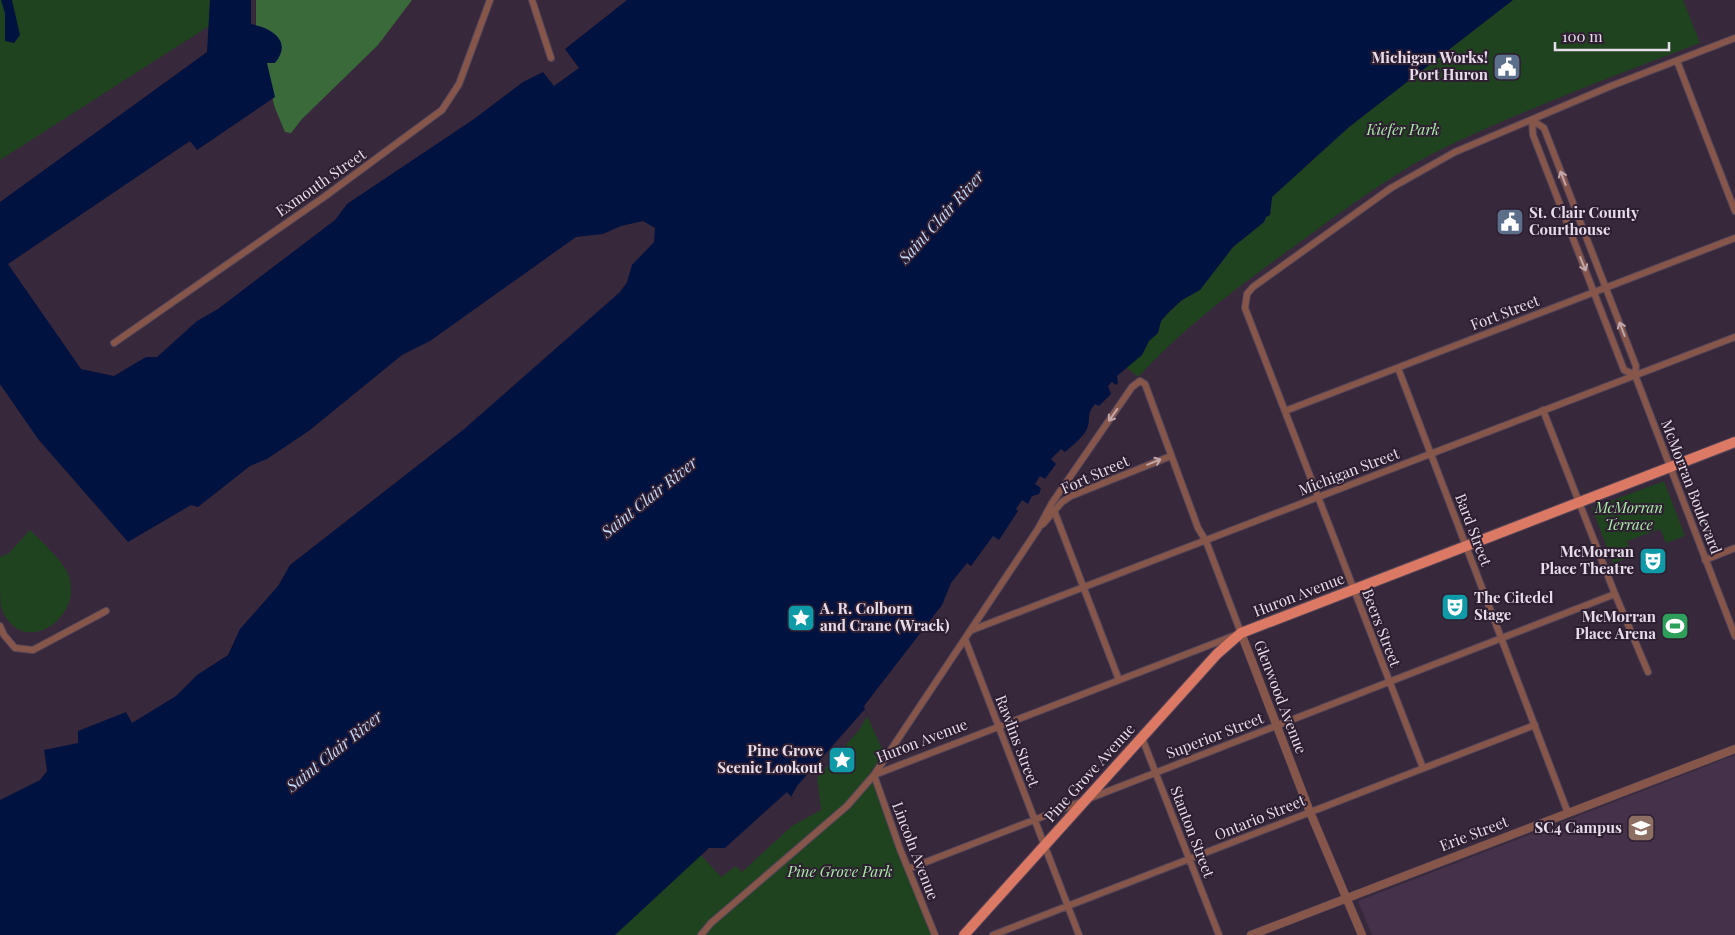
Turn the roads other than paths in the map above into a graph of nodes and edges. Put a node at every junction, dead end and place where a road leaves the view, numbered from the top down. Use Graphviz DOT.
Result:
graph roads {
  1 [pos="490,0"];
  2 [pos="532,0"];
  3 [pos="1735,38"];
  4 [pos="551,58"];
  5 [pos="1677,61"];
  6 [pos="1532,120"];
  7 [pos="1735,211"];
  8 [pos="1735,238"];
  9 [pos="1607,288"];
  10 [pos="1593,293"];
  11 [pos="1735,337"];
  12 [pos="114,344"];
  13 [pos="1398,368"];
  14 [pos="1635,375"];
  15 [pos="1543,410"];
  16 [pos="1285,412"];
  17 [pos="1735,442"];
  18 [pos="1431,454"];
  19 [pos="1171,456"];
  20 [pos="1670,467"];
  21 [pos="1318,498"];
  22 [pos="1579,503"];
  23 [pos="1055,513"];
  24 [pos="1038,529"];
  25 [pos="1206,541"];
  26 [pos="1466,547"];
  27 [pos="1735,548"];
  28 [pos="1705,560"];
  29 [pos="1083,589"];
  30 [pos="1353,591"];
  31 [pos="1615,594"];
  32 [pos="106,611"];
  33 [pos="0,626"];
  34 [pos="972,630"];
  35 [pos="1241,634"];
  36 [pos="1735,636"];
  37 [pos="965,639"];
  38 [pos="1502,639"];
  39 [pos="1648,672"];
  40 [pos="1119,680"];
  41 [pos="1389,682"];
  42 [pos="1535,725"];
  43 [pos="1276,726"];
  44 [pos="998,727"];
  45 [pos="1142,738"];
  46 [pos="1735,749"];
  47 [pos="1423,768"];
  48 [pos="1155,772"];
  49 [pos="874,775"];
  50 [pos="1089,797"];
  51 [pos="1310,812"];
  52 [pos="1568,813"];
  53 [pos="1034,818"];
  54 [pos="1045,847"];
  55 [pos="1189,860"];
  56 [pos="908,869"];
  57 [pos="1346,898"];
  58 [pos="1068,906"];
  59 [pos="701,935"];
  60 [pos="935,935"];
  61 [pos="964,935"];
  62 [pos="993,935"];
  63 [pos="1079,935"];
  64 [pos="1219,935"];
  65 [pos="1251,935"];
  66 [pos="1362,935"];
  1 -- 12 [label="street, Exmouth Street"];
  2 -- 4 [label="street"];
  3 -- 5 [label="street"];
  5 -- 6 [label="street"];
  5 -- 7 [label="street"];
  9 -- 6 [label="street, McMorran Boulevard, one-way"];
  6 -- 10 [label="street, McMorran Boulevard, one-way"];
  6 -- 16 [label="street, Beers Street"];
  8 -- 9 [label="street, Fort Street"];
  9 -- 10 [label="street, Fort Street"];
  14 -- 9 [label="street, McMorran Boulevard, one-way"];
  10 -- 13 [label="street, Fort Street"];
  10 -- 14 [label="street, McMorran Boulevard"];
  11 -- 14 [label="street, Michigan Street"];
  13 -- 16 [label="street, Fort Street"];
  13 -- 18 [label="street, Bard Street"];
  14 -- 15 [label="street, Michigan Street"];
  14 -- 20 [label="street, McMorran Boulevard"];
  15 -- 18 [label="street, Michigan Street"];
  15 -- 22 [label="street"];
  16 -- 21 [label="street, Beers Street"];
  17 -- 20 [label="main road, Huron Avenue"];
  18 -- 21 [label="street, Michigan Street"];
  18 -- 26 [label="street, Bard Street"];
  23 -- 19 [label="street, Fort Street, one-way"];
  19 -- 24 [label="street, Glenwood Avenue, one-way"];
  19 -- 25 [label="street, Glenwood Avenue"];
  20 -- 22 [label="main road, Huron Avenue"];
  20 -- 28 [label="street, McMorran Boulevard"];
  21 -- 25 [label="street, Michigan Street"];
  21 -- 30 [label="street, Beers Street"];
  22 -- 26 [label="main road, Huron Avenue"];
  22 -- 31 [label="street"];
  23 -- 24 [label="street, Fort Street"];
  23 -- 29 [label="street"];
  24 -- 34 [label="street"];
  25 -- 29 [label="street, Michigan Street"];
  25 -- 35 [label="street, Glenwood Avenue"];
  26 -- 30 [label="main road, Huron Avenue"];
  26 -- 38 [label="street, Bard Street"];
  27 -- 28 [label="street"];
  28 -- 36 [label="street, McMorran Boulevard"];
  29 -- 34 [label="street, Michigan Street"];
  29 -- 40 [label="street"];
  30 -- 35 [label="main road, Huron Avenue"];
  30 -- 41 [label="street, Beers Street"];
  31 -- 38 [label="street, Superior Street"];
  31 -- 39 [label="street"];
  32 -- 33 [label="street"];
  34 -- 37 [label="street"];
  35 -- 40 [label="street, Huron Avenue"];
  35 -- 43 [label="street, Glenwood Avenue"];
  35 -- 45 [label="main road, Pine Grove Avenue"];
  37 -- 44 [label="street, Rawlins Street"];
  37 -- 49 [label="street"];
  38 -- 41 [label="street, Superior Street"];
  38 -- 42 [label="street, Bard Street"];
  40 -- 44 [label="street, Huron Avenue"];
  41 -- 43 [label="street, Superior Street"];
  41 -- 47 [label="street, Beers Street"];
  42 -- 47 [label="street, Ontario Street"];
  42 -- 52 [label="street, Bard Street"];
  43 -- 48 [label="street, Superior Street"];
  43 -- 51 [label="street, Glenwood Avenue"];
  44 -- 49 [label="street, Huron Avenue"];
  44 -- 53 [label="street, Rawlins Street"];
  45 -- 48 [label="street, Stanton Street"];
  45 -- 50 [label="main road, Pine Grove Avenue"];
  46 -- 52 [label="street, Erie Street"];
  47 -- 51 [label="street, Ontario Street"];
  48 -- 50 [label="street, Superior Street"];
  48 -- 55 [label="street, Stanton Street"];
  49 -- 56 [label="street, Lincoln Avenue"];
  49 -- 59 [label="street"];
  50 -- 53 [label="street, Superior Street"];
  50 -- 54 [label="main road, Pine Grove Avenue"];
  51 -- 55 [label="street, Ontario Street"];
  51 -- 57 [label="street, Glenwood Avenue"];
  52 -- 57 [label="street, Erie Street"];
  53 -- 54 [label="street, Rawlins Street"];
  53 -- 56 [label="street, Superior Street"];
  54 -- 58 [label="street, Rawlins Street"];
  54 -- 61 [label="main road, Pine Grove Avenue"];
  55 -- 58 [label="street, Ontario Street"];
  55 -- 64 [label="street, Stanton Street"];
  56 -- 60 [label="street, Lincoln Avenue"];
  57 -- 65 [label="street, Erie Street"];
  57 -- 66 [label="street, Glenwood Avenue"];
  58 -- 62 [label="street, Ontario Street"];
  58 -- 63 [label="street, Rawlins Street"];
}
